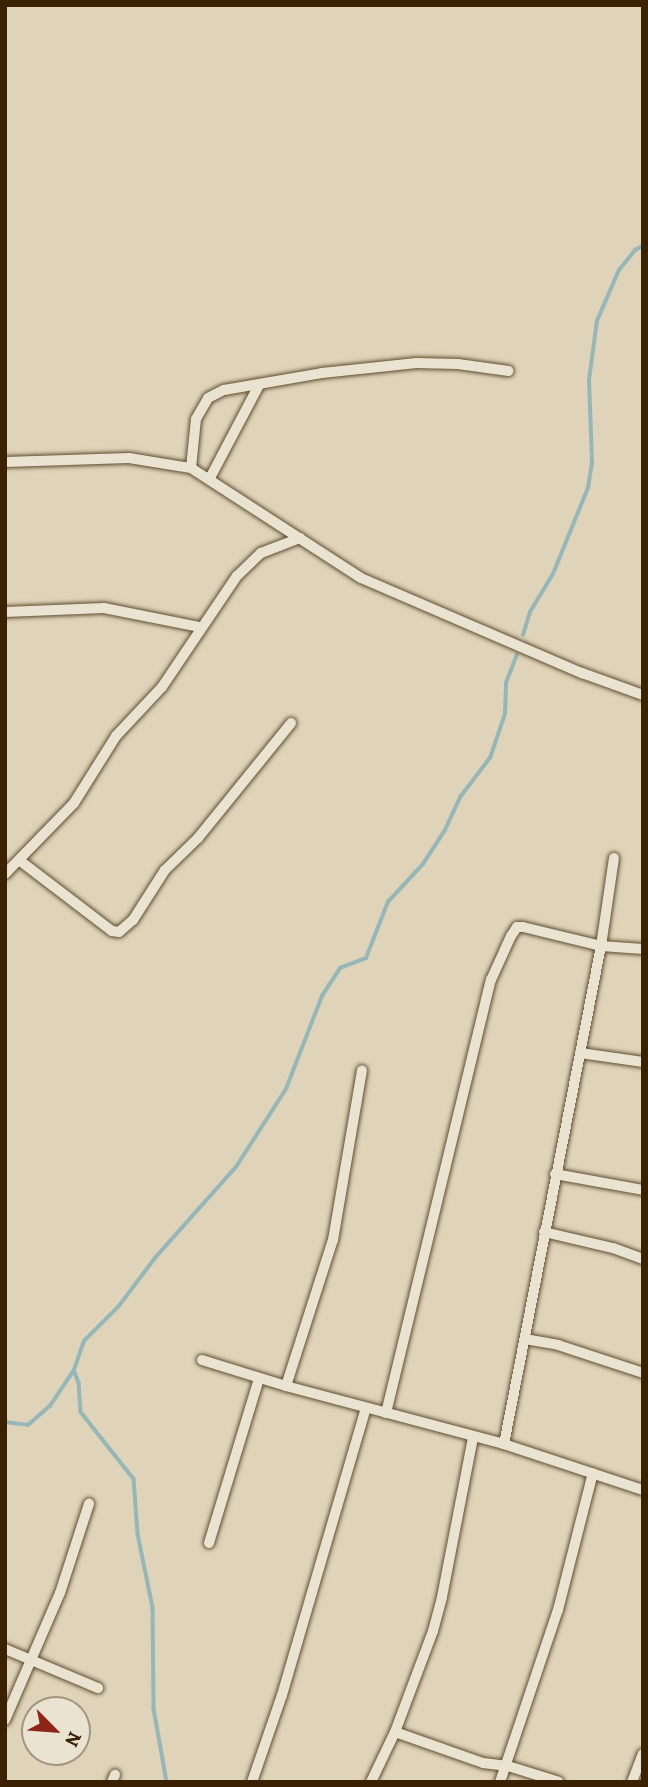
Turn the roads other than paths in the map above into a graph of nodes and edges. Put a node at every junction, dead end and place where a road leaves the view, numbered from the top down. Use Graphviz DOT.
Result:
graph roads {
  1 [pos="509,371"];
  2 [pos="259,385"];
  3 [pos="5,462"];
  4 [pos="191,468"];
  5 [pos="210,478"];
  6 [pos="300,538"];
  7 [pos="5,612"];
  8 [pos="200,627"];
  9 [pos="643,695"];
  10 [pos="291,723"];
  11 [pos="614,858"];
  12 [pos="19,860"];
  13 [pos="5,874"];
  14 [pos="601,946"];
  15 [pos="643,949"];
  16 [pos="580,1052"];
  17 [pos="643,1062"];
  18 [pos="362,1070"];
  19 [pos="555,1174"];
  20 [pos="643,1190"];
  21 [pos="544,1232"];
  22 [pos="643,1259"];
  23 [pos="524,1339"];
  24 [pos="201,1360"];
  25 [pos="643,1373"];
  26 [pos="259,1378"];
  27 [pos="286,1387"];
  28 [pos="366,1408"];
  29 [pos="386,1413"];
  30 [pos="473,1437"];
  31 [pos="504,1444"];
  32 [pos="593,1473"];
  33 [pos="643,1490"];
  34 [pos="89,1504"];
  35 [pos="209,1543"];
  36 [pos="5,1649"];
  37 [pos="32,1660"];
  38 [pos="98,1688"];
  39 [pos="5,1720"];
  40 [pos="395,1732"];
  41 [pos="643,1754"];
  42 [pos="508,1766"];
  43 [pos="252,1782"];
  44 [pos="371,1782"];
  45 [pos="500,1782"];
  46 [pos="559,1782"];
  47 [pos="632,1782"];
  1 -- 2 [label="street"];
  2 -- 4 [label="street"];
  2 -- 5 [label="street"];
  3 -- 4 [label="street"];
  4 -- 5 [label="street"];
  5 -- 6 [label="street"];
  6 -- 8 [label="street"];
  6 -- 9 [label="street"];
  7 -- 8 [label="street"];
  8 -- 12 [label="street"];
  10 -- 12 [label="street"];
  11 -- 14 [label="street"];
  12 -- 13 [label="street"];
  14 -- 15 [label="street"];
  14 -- 16 [label="street"];
  14 -- 29 [label="street"];
  16 -- 17 [label="street"];
  16 -- 19 [label="street"];
  18 -- 27 [label="street"];
  19 -- 20 [label="street"];
  19 -- 21 [label="street"];
  21 -- 22 [label="street"];
  21 -- 23 [label="street"];
  23 -- 25 [label="street"];
  23 -- 31 [label="street"];
  24 -- 26 [label="street"];
  26 -- 27 [label="street"];
  26 -- 35 [label="street"];
  27 -- 28 [label="street"];
  28 -- 29 [label="street"];
  28 -- 43 [label="street"];
  29 -- 30 [label="street"];
  30 -- 31 [label="street"];
  30 -- 40 [label="street"];
  31 -- 32 [label="street"];
  32 -- 33 [label="street"];
  32 -- 42 [label="street"];
  34 -- 37 [label="street"];
  36 -- 37 [label="street"];
  37 -- 38 [label="street"];
  37 -- 39 [label="street"];
  40 -- 42 [label="street"];
  40 -- 44 [label="street"];
  41 -- 47 [label="street"];
  42 -- 45 [label="street"];
  42 -- 46 [label="street"];
}
